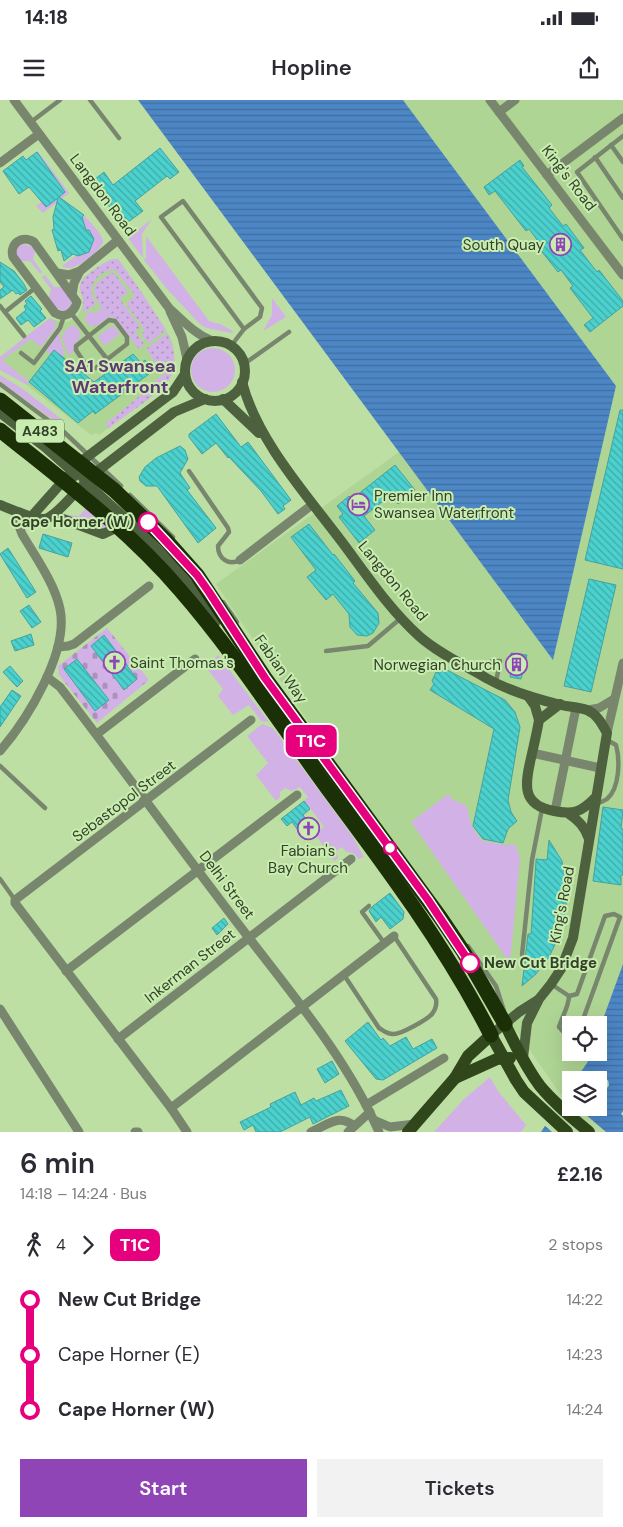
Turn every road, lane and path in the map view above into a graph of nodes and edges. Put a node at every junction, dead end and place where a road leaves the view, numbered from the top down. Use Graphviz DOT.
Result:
graph roads {
  1 [pos="14,100"];
  2 [pos="60,100"];
  3 [pos="90,100"];
  4 [pos="490,100"];
  5 [pos="515,100"];
  6 [pos="499,112"];
  7 [pos="622,121"];
  8 [pos="30,123"];
  9 [pos="39,134"];
  10 [pos="623,136"];
  11 [pos="119,138"];
  12 [pos="611,145"];
  13 [pos="595,157"];
  14 [pos="1,160"];
  15 [pos="623,162"];
  16 [pos="547,175"];
  17 [pos="623,198"];
  18 [pos="623,238"];
  19 [pos="118,240"];
  20 [pos="80,271"];
  21 [pos="56,273"];
  22 [pos="623,275"];
  23 [pos="35,288"];
  24 [pos="72,295"];
  25 [pos="0,306"];
  26 [pos="169,308"];
  27 [pos="5,312"];
  28 [pos="68,314"];
  29 [pos="244,329"];
  30 [pos="289,332"];
  31 [pos="89,335"];
  32 [pos="24,336"];
  33 [pos="212,341"];
  34 [pos="231,346"];
  35 [pos="21,353"];
  36 [pos="107,359"];
  37 [pos="187,359"];
  38 [pos="244,364"];
  39 [pos="185,374"];
  40 [pos="242,382"];
  41 [pos="0,384"];
  42 [pos="205,398"];
  43 [pos="223,399"];
  44 [pos="0,400"];
  45 [pos="0,410"];
  46 [pos="0,430"];
  47 [pos="270,445"];
  48 [pos="76,467"];
  49 [pos="189,471"];
  50 [pos="89,479"];
  51 [pos="313,504"];
  52 [pos="0,505"];
  53 [pos="20,512"];
  54 [pos="32,516"];
  55 [pos="52,516"];
  56 [pos="118,527"];
  57 [pos="174,538"];
  58 [pos="240,560"];
  59 [pos="149,586"];
  60 [pos="221,598"];
  61 [pos="401,618"];
  62 [pos="241,628"];
  63 [pos="58,647"];
  64 [pos="326,651"];
  65 [pos="233,658"];
  66 [pos="194,659"];
  67 [pos="492,661"];
  68 [pos="623,663"];
  69 [pos="47,677"];
  70 [pos="496,683"];
  71 [pos="528,696"];
  72 [pos="614,699"];
  73 [pos="560,704"];
  74 [pos="576,708"];
  75 [pos="588,710"];
  76 [pos="252,720"];
  77 [pos="539,720"];
  78 [pos="97,734"];
  79 [pos="606,736"];
  80 [pos="0,751"];
  81 [pos="532,753"];
  82 [pos="566,760"];
  83 [pos="0,766"];
  84 [pos="600,768"];
  85 [pos="297,795"];
  86 [pos="147,801"];
  87 [pos="595,801"];
  88 [pos="45,808"];
  89 [pos="542,809"];
  90 [pos="555,811"];
  91 [pos="569,814"];
  92 [pos="590,840"];
  93 [pos="351,860"];
  94 [pos="200,870"];
  95 [pos="0,879"];
  96 [pos="15,901"];
  97 [pos="369,906"];
  98 [pos="394,936"];
  99 [pos="462,937"];
  100 [pos="249,938"];
  101 [pos="385,944"];
  102 [pos="522,955"];
  103 [pos="66,971"];
  104 [pos="344,975"];
  105 [pos="551,984"];
  106 [pos="569,996"];
  107 [pos="539,999"];
  108 [pos="302,1008"];
  109 [pos="0,1009"];
  110 [pos="563,1016"];
  111 [pos="584,1016"];
  112 [pos="562,1019"];
  113 [pos="505,1024"];
  114 [pos="562,1030"];
  115 [pos="491,1035"];
  116 [pos="118,1039"];
  117 [pos="444,1058"];
  118 [pos="503,1058"];
  119 [pos="523,1058"];
  120 [pos="530,1071"];
  121 [pos="455,1078"];
  122 [pos="171,1108"];
  123 [pos="370,1112"];
  124 [pos="351,1129"];
  125 [pos="412,1129"];
  126 [pos="79,1132"];
  127 [pos="187,1132"];
  128 [pos="311,1132"];
  129 [pos="379,1132"];
  130 [pos="568,1132"];
  131 [pos="588,1132"];
  1 -- 8 [label="street, Langdon Road"];
  2 -- 8 [label="lane"];
  3 -- 11 [label="lane"];
  4 -- 6 [label="street, King's Road"];
  5 -- 6 [label="street"];
  6 -- 16 [label="street, King's Road"];
  7 -- 16 [label="street"];
  8 -- 9 [label="street, Langdon Road"];
  9 -- 14 [label="street"];
  9 -- 19 [label="street, Langdon Road"];
  10 -- 12 [label="lane"];
  12 -- 13 [label="lane"];
  12 -- 15 [label="lane"];
  13 -- 17 [label="lane"];
  13 -- 18 [label="lane"];
  16 -- 22 [label="street, King's Road"];
  19 -- 20 [label="street"];
  19 -- 26 [label="street, Langdon Road"];
  20 -- 21 [label="street"];
  20 -- 24 [label="street"];
  21 -- 23 [label="street"];
  21 -- 24 [label="street"];
  23 -- 27 [label="lane"];
  23 -- 28 [label="street"];
  24 -- 28 [label="street"];
  25 -- 27 [label="lane"];
  26 -- 33 [label="street, Langdon Road"];
  26 -- 37 [label="street, Langdon Road"];
  27 -- 32 [label="lane"];
  28 -- 31 [label="lane"];
  28 -- 35 [label="lane"];
  29 -- 29 [label="lane"];
  29 -- 34 [label="lane"];
  30 -- 38 [label="lane"];
  31 -- 36 [label="lane"];
  31 -- 36 [label="lane"];
  31 -- 36 [label="lane"];
  33 -- 34 [label="street"];
  33 -- 37 [label="street"];
  34 -- 38 [label="street"];
  37 -- 39 [label="street"];
  38 -- 40 [label="street"];
  39 -- 42 [label="street"];
  39 -- 48 [label="street"];
  40 -- 43 [label="street"];
  40 -- 47 [label="street, Langdon Road"];
  41 -- 48 [label="lane"];
  42 -- 43 [label="street"];
  42 -- 50 [label="street"];
  43 -- 47 [label="street, Langdon Road"];
  44 -- 48 [label="highway, Fabian Way / A483"];
  45 -- 48 [label="street"];
  46 -- 48 [label="highway, Fabian Way / A483"];
  47 -- 51 [label="street, Langdon Road"];
  48 -- 50 [label="highway, Fabian Way / A483"];
  48 -- 50 [label="highway, Fabian Way / A483"];
  48 -- 54 [label="street"];
  49 -- 58 [label="lane"];
  50 -- 55 [label="street"];
  50 -- 56 [label="highway, Fabian Way / A483"];
  50 -- 57 [label="lane"];
  50 -- 65 [label="street"];
  50 -- 113 [label="highway, Fabian Way / A483"];
  51 -- 58 [label="street"];
  51 -- 61 [label="street, Langdon Road"];
  52 -- 53 [label="street"];
  53 -- 54 [label="street"];
  53 -- 63 [label="street"];
  54 -- 55 [label="street"];
  55 -- 56 [label="street"];
  56 -- 65 [label="highway, Fabian Way / A483"];
  59 -- 63 [label="street"];
  60 -- 62 [label="lane"];
  61 -- 64 [label="lane"];
  61 -- 70 [label="street, Langdon Road"];
  63 -- 69 [label="street"];
  65 -- 115 [label="highway, Fabian Way / A483"];
  66 -- 78 [label="street"];
  67 -- 70 [label="lane"];
  68 -- 72 [label="street, King's Road"];
  69 -- 78 [label="street, Delhi Street"];
  69 -- 80 [label="street"];
  70 -- 71 [label="street, Langdon Road"];
  71 -- 73 [label="street, Langdon Road"];
  71 -- 77 [label="street"];
  72 -- 75 [label="street"];
  72 -- 79 [label="street, King's Road"];
  73 -- 74 [label="street"];
  73 -- 77 [label="street"];
  74 -- 75 [label="street"];
  74 -- 82 [label="street"];
  75 -- 79 [label="street"];
  76 -- 86 [label="street, Sebastopol Street"];
  77 -- 81 [label="street"];
  78 -- 86 [label="street, Delhi Street"];
  79 -- 84 [label="street, King's Road"];
  79 -- 87 [label="lane"];
  81 -- 82 [label="street"];
  81 -- 89 [label="street"];
  82 -- 84 [label="street"];
  82 -- 90 [label="street"];
  83 -- 88 [label="lane"];
  84 -- 87 [label="street, King's Road"];
  85 -- 94 [label="street"];
  86 -- 94 [label="street, Delhi Street"];
  86 -- 96 [label="street, Sebastopol Street"];
  87 -- 91 [label="street"];
  87 -- 92 [label="street, King's Road"];
  89 -- 90 [label="street"];
  89 -- 102 [label="lane"];
  90 -- 91 [label="street"];
  91 -- 92 [label="street"];
  92 -- 105 [label="street, King's Road"];
  93 -- 100 [label="street, Inkerman Street"];
  94 -- 100 [label="street, Delhi Street"];
  94 -- 103 [label="street"];
  95 -- 96 [label="lane"];
  96 -- 103 [label="street"];
  97 -- 101 [label="lane"];
  98 -- 101 [label="street"];
  98 -- 104 [label="lane"];
  99 -- 113 [label="lane"];
  100 -- 108 [label="street, Delhi Street"];
  100 -- 116 [label="street, Inkerman Street"];
  101 -- 104 [label="street"];
  103 -- 116 [label="street"];
  104 -- 108 [label="street"];
  105 -- 106 [label="lane"];
  105 -- 107 [label="street, King's Road"];
  106 -- 110 [label="lane"];
  106 -- 111 [label="lane"];
  107 -- 113 [label="street, King's Road"];
  107 -- 119 [label="street, King's Road"];
  108 -- 122 [label="street"];
  108 -- 123 [label="street, Delhi Street"];
  109 -- 126 [label="street"];
  112 -- 114 [label="lane"];
  113 -- 115 [label="street, King's Road"];
  113 -- 119 [label="main road, A483"];
  115 -- 118 [label="main road, A483"];
  115 -- 121 [label="main road"];
  116 -- 122 [label="street"];
  117 -- 123 [label="street"];
  118 -- 120 [label="main road, A483"];
  118 -- 121 [label="main road"];
  118 -- 130 [label="main road, A483"];
  119 -- 120 [label="main road, A483"];
  120 -- 131 [label="main road, A483"];
  121 -- 125 [label="main road"];
  122 -- 127 [label="street"];
  123 -- 124 [label="street"];
  123 -- 125 [label="street"];
  123 -- 129 [label="street, Delhi Street"];
  124 -- 128 [label="street"];
}
